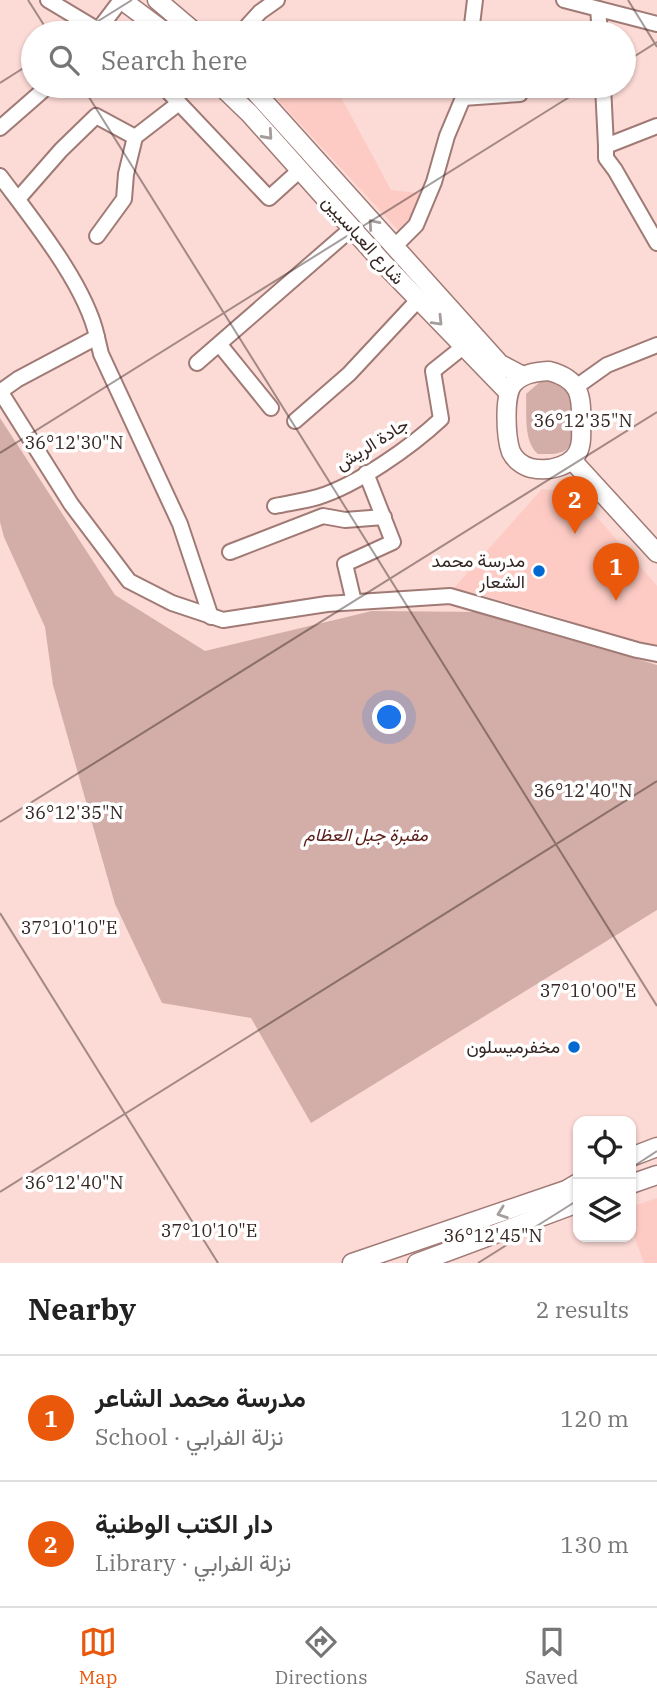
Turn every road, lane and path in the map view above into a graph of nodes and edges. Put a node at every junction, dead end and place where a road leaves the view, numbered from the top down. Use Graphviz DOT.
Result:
graph roads {
  1 [pos="48,0"];
  2 [pos="121,0"];
  3 [pos="276,0"];
  4 [pos="475,0"];
  5 [pos="564,0"];
  6 [pos="167,3"];
  7 [pos="598,9"];
  8 [pos="81,21"];
  9 [pos="107,21"];
  10 [pos="150,21"];
  11 [pos="185,21"];
  12 [pos="252,21"];
  13 [pos="472,21"];
  14 [pos="599,21"];
  15 [pos="657,24"];
  16 [pos="34,98"];
  17 [pos="174,98"];
  18 [pos="233,98"];
  19 [pos="261,98"];
  20 [pos="462,98"];
  21 [pos="604,98"];
  22 [pos="179,103"];
  23 [pos="657,125"];
  24 [pos="0,128"];
  25 [pos="135,137"];
  26 [pos="606,146"];
  27 [pos="300,170"];
  28 [pos="0,176"];
  29 [pos="18,200"];
  30 [pos="351,229"];
  31 [pos="97,236"];
  32 [pos="657,243"];
  33 [pos="394,247"];
  34 [pos="418,300"];
  35 [pos="97,337"];
  36 [pos="220,345"];
  37 [pos="657,345"];
  38 [pos="463,347"];
  39 [pos="197,363"];
  40 [pos="523,376"];
  41 [pos="576,387"];
  42 [pos="0,391"];
  43 [pos="509,392"];
  44 [pos="271,408"];
  45 [pos="295,421"];
  46 [pos="572,460"];
  47 [pos="366,473"];
  48 [pos="275,506"];
  49 [pos="384,517"];
  50 [pos="230,552"];
  51 [pos="657,553"];
  52 [pos="354,603"];
  53 [pos="211,617"];
  54 [pos="657,654"];
  55 [pos="657,1147"];
  56 [pos="636,1155"];
  57 [pos="657,1159"];
  58 [pos="636,1166"];
  59 [pos="657,1175"];
  60 [pos="636,1182"];
  61 [pos="657,1185"];
  62 [pos="636,1191"];
  63 [pos="573,1196"];
  64 [pos="573,1196"];
  65 [pos="418,1240"];
  66 [pos="421,1261"];
  67 [pos="352,1263"];
  1 -- 8 [label="street"];
  2 -- 9 [label="street"];
  2 -- 10 [label="main road"];
  3 -- 12 [label="street"];
  4 -- 13 [label="street"];
  5 -- 7 [label="street"];
  6 -- 11 [label="main road"];
  7 -- 14 [label="street"];
  7 -- 15 [label="street"];
  16 -- 24 [label="street"];
  17 -- 22 [label="street"];
  18 -- 27 [label="main road, شارع العباسيين, one-way"];
  33 -- 19 [label="main road, شارع العباسيين, one-way"];
  20 -- 33 [label="street"];
  21 -- 26 [label="street"];
  22 -- 25 [label="street"];
  22 -- 27 [label="street"];
  23 -- 26 [label="street"];
  25 -- 29 [label="street"];
  25 -- 31 [label="street"];
  26 -- 32 [label="street"];
  27 -- 30 [label="main road, شارع العباسيين"];
  28 -- 29 [label="street"];
  29 -- 35 [label="street"];
  30 -- 34 [label="main road, شارع العباسيين"];
  30 -- 36 [label="street"];
  33 -- 40 [label="main road, شارع العباسيين"];
  34 -- 38 [label="main road, شارع العباسيين, one-way"];
  34 -- 45 [label="street"];
  35 -- 42 [label="street"];
  35 -- 53 [label="street"];
  36 -- 39 [label="street"];
  36 -- 44 [label="street"];
  37 -- 41 [label="street"];
  38 -- 43 [label="main road, شارع العباسيين"];
  38 -- 47 [label="street, جادة الريش"];
  40 -- 41 [label="main road"];
  40 -- 43 [label="main road"];
  41 -- 46 [label="main road"];
  42 -- 53 [label="street"];
  43 -- 46 [label="main road"];
  46 -- 51 [label="main road"];
  47 -- 48 [label="street, جادة الريش"];
  47 -- 49 [label="street"];
  49 -- 50 [label="street"];
  49 -- 52 [label="street"];
  52 -- 53 [label="street"];
  52 -- 54 [label="street"];
  55 -- 56 [label="main road"];
  57 -- 58 [label="main road"];
  59 -- 60 [label="main road"];
  61 -- 62 [label="main road"];
  63 -- 65 [label="main road, one-way"];
  64 -- 66 [label="main road"];
  65 -- 66 [label="main road"];
  65 -- 67 [label="main road"];
}
